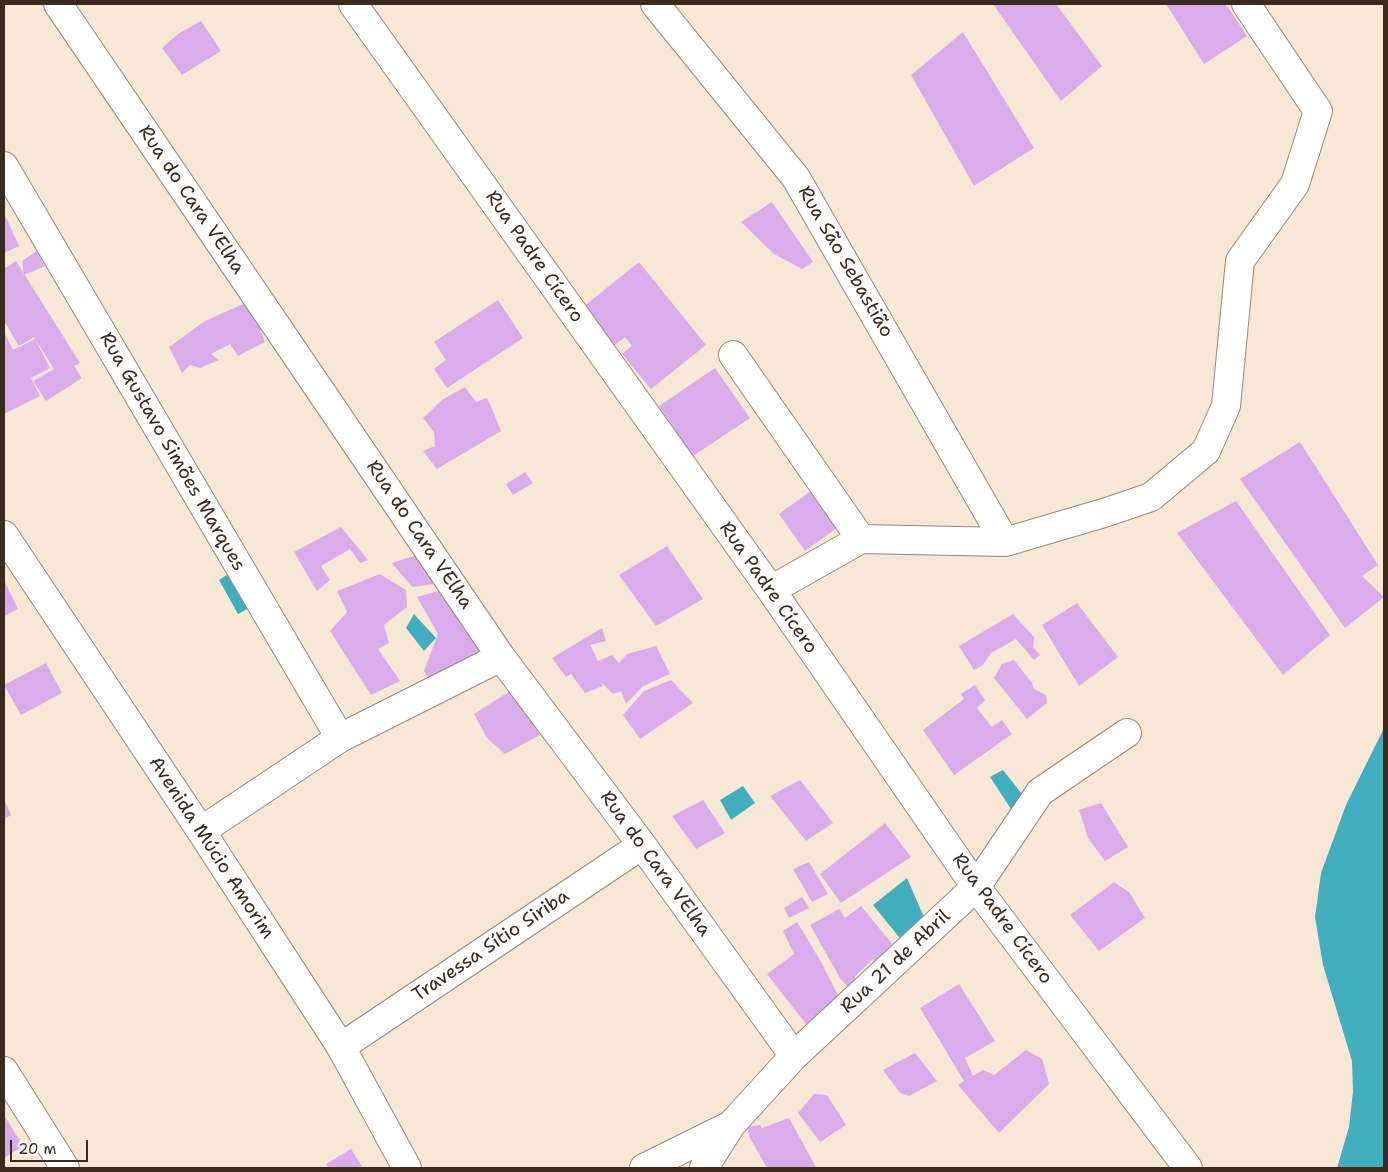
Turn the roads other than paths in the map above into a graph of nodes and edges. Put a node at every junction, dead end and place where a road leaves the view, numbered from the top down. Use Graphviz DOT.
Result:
graph roads {
  1 [pos="58,4"];
  2 [pos="353,4"];
  3 [pos="654,4"];
  4 [pos="1246,4"];
  5 [pos="4,166"];
  6 [pos="733,354"];
  7 [pos="4,535"];
  8 [pos="861,539"];
  9 [pos="1005,542"];
  10 [pos="771,590"];
  11 [pos="501,657"];
  12 [pos="1127,733"];
  13 [pos="340,738"];
  14 [pos="201,831"];
  15 [pos="642,846"];
  16 [pos="976,887"];
  17 [pos="340,1047"];
  18 [pos="794,1056"];
  19 [pos="4,1071"];
  20 [pos="731,1124"];
  21 [pos="66,1168"];
  22 [pos="407,1168"];
  23 [pos="644,1168"];
  24 [pos="704,1168"];
  25 [pos="1188,1168"];
  1 -- 11 [label="street, Rua do Cara VElha"];
  2 -- 10 [label="street, Rua Padre Cícero"];
  3 -- 9 [label="street, Rua São Sebastião"];
  4 -- 9 [label="street"];
  5 -- 13 [label="street, Rua Gustavo Simões Marques"];
  6 -- 8 [label="street"];
  7 -- 14 [label="street, Avenida Múcio Amorim"];
  8 -- 9 [label="street"];
  8 -- 10 [label="street"];
  10 -- 16 [label="street, Rua Padre Cícero"];
  11 -- 13 [label="street"];
  11 -- 15 [label="street, Rua do Cara VElha"];
  12 -- 16 [label="street, Rua 21 de Abril"];
  13 -- 14 [label="street"];
  14 -- 17 [label="street, Avenida Múcio Amorim"];
  15 -- 17 [label="street, Travessa Sítio Siriba"];
  15 -- 18 [label="street, Rua do Cara VElha"];
  16 -- 18 [label="street, Rua 21 de Abril"];
  16 -- 25 [label="street, Rua Padre Cícero"];
  17 -- 22 [label="street, Avenida Múcio Amorim"];
  18 -- 20 [label="street, Rua 21 de Abril"];
  19 -- 21 [label="street"];
  20 -- 23 [label="street, Rua 21 de Abril"];
  20 -- 24 [label="street"];
}
